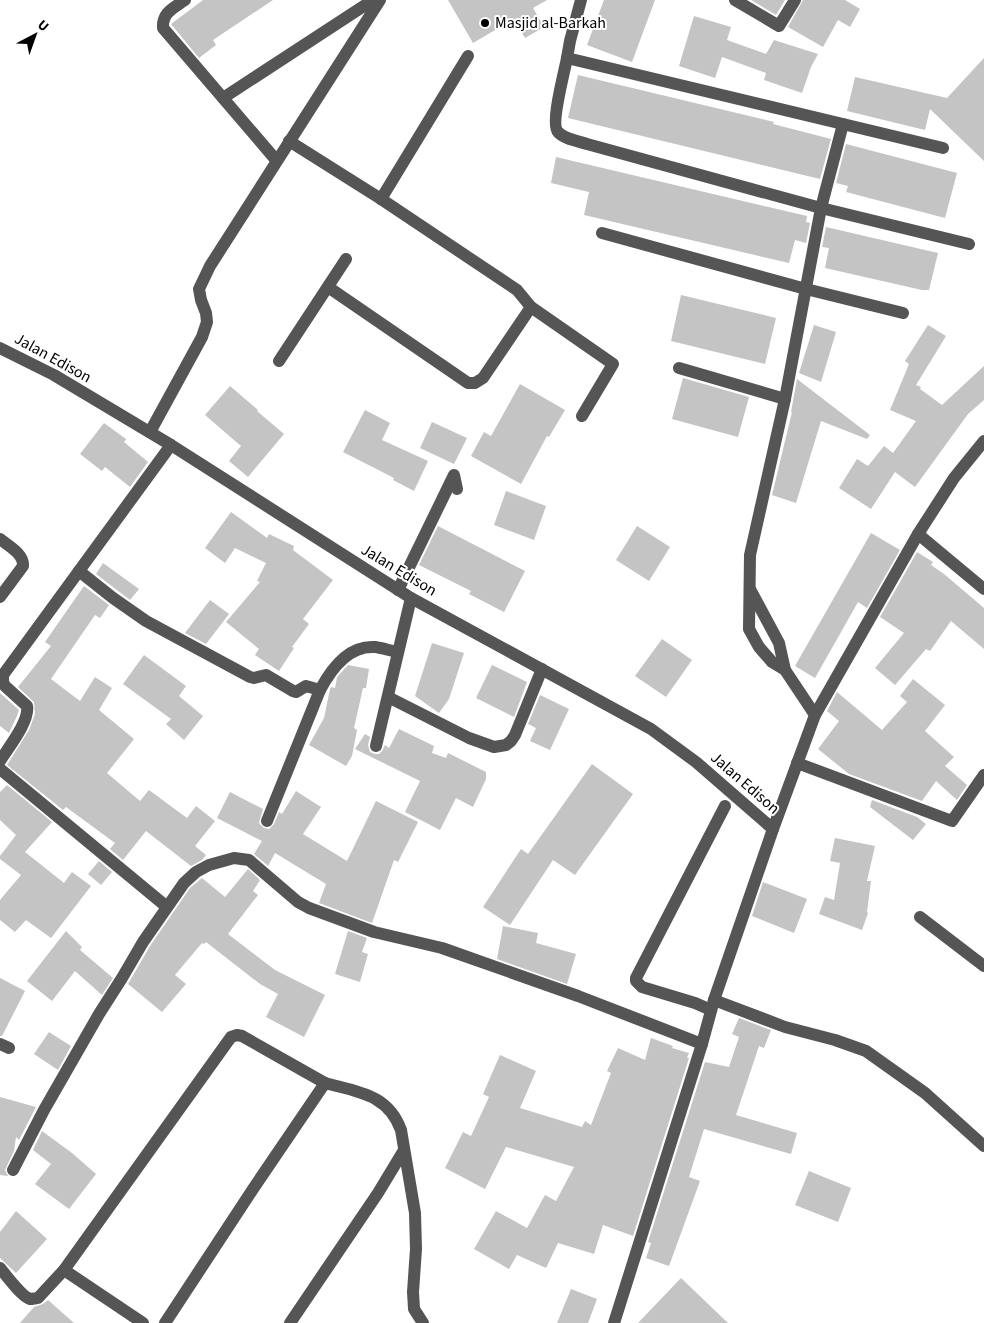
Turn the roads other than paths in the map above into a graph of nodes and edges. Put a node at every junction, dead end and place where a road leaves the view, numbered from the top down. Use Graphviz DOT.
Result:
graph roads {
  1 [pos="186,0"];
  2 [pos="373,0"];
  3 [pos="380,0"];
  4 [pos="581,0"];
  5 [pos="735,0"];
  6 [pos="795,0"];
  7 [pos="468,56"];
  8 [pos="568,58"];
  9 [pos="223,98"];
  10 [pos="843,124"];
  11 [pos="289,141"];
  12 [pos="943,148"];
  13 [pos="276,160"];
  14 [pos="381,199"];
  15 [pos="821,208"];
  16 [pos="602,233"];
  17 [pos="969,244"];
  18 [pos="346,259"];
  19 [pos="328,287"];
  20 [pos="806,290"];
  21 [pos="531,307"];
  22 [pos="903,313"];
  23 [pos="0,348"];
  24 [pos="279,361"];
  25 [pos="679,368"];
  26 [pos="784,399"];
  27 [pos="582,416"];
  28 [pos="150,432"];
  29 [pos="984,441"];
  30 [pos="171,445"];
  31 [pos="457,489"];
  32 [pos="918,534"];
  33 [pos="0,539"];
  34 [pos="79,571"];
  35 [pos="749,586"];
  36 [pos="398,590"];
  37 [pos="984,590"];
  38 [pos="0,597"];
  39 [pos="411,598"];
  40 [pos="398,652"];
  41 [pos="542,669"];
  42 [pos="784,670"];
  43 [pos="320,690"];
  44 [pos="388,697"];
  45 [pos="815,715"];
  46 [pos="376,746"];
  47 [pos="0,761"];
  48 [pos="798,763"];
  49 [pos="0,769"];
  50 [pos="984,775"];
  51 [pos="725,806"];
  52 [pos="266,821"];
  53 [pos="773,829"];
  54 [pos="167,907"];
  55 [pos="920,917"];
  56 [pos="984,966"];
  57 [pos="712,1005"];
  58 [pos="702,1044"];
  59 [pos="325,1083"];
  60 [pos="984,1146"];
  61 [pos="404,1150"];
  62 [pos="13,1170"];
  63 [pos="0,1268"];
  64 [pos="64,1270"];
  65 [pos="143,1323"];
  66 [pos="165,1323"];
  67 [pos="290,1323"];
  68 [pos="423,1323"];
  69 [pos="614,1323"];
  1 -- 9 [label="street"];
  2 -- 9 [label="street"];
  3 -- 11 [label="street"];
  4 -- 8 [label="street"];
  5 -- 6 [label="street"];
  7 -- 14 [label="street"];
  8 -- 10 [label="street"];
  8 -- 15 [label="street"];
  9 -- 13 [label="street"];
  10 -- 12 [label="street"];
  10 -- 15 [label="street"];
  11 -- 13 [label="street"];
  11 -- 14 [label="street"];
  13 -- 28 [label="street"];
  14 -- 21 [label="street"];
  15 -- 17 [label="street"];
  15 -- 20 [label="street"];
  16 -- 20 [label="street"];
  18 -- 19 [label="street"];
  19 -- 21 [label="street"];
  19 -- 24 [label="street"];
  20 -- 22 [label="street"];
  20 -- 26 [label="street"];
  21 -- 27 [label="street"];
  23 -- 28 [label="street, Jalan Edison"];
  25 -- 26 [label="street"];
  26 -- 35 [label="street"];
  28 -- 30 [label="street, Jalan Edison"];
  29 -- 32 [label="street"];
  30 -- 34 [label="street"];
  30 -- 36 [label="street, Jalan Edison"];
  31 -- 36 [label="street"];
  32 -- 37 [label="street"];
  32 -- 45 [label="street"];
  33 -- 38 [label="street"];
  34 -- 43 [label="street"];
  34 -- 47 [label="street"];
  35 -- 42 [label="street"];
  35 -- 42 [label="street"];
  36 -- 39 [label="street, Jalan Edison"];
  39 -- 40 [label="street"];
  39 -- 41 [label="street, Jalan Edison"];
  40 -- 43 [label="street"];
  40 -- 44 [label="street"];
  41 -- 44 [label="street"];
  41 -- 53 [label="street, Jalan Edison"];
  42 -- 45 [label="street"];
  43 -- 52 [label="street"];
  44 -- 46 [label="street"];
  45 -- 48 [label="street"];
  48 -- 50 [label="street"];
  48 -- 53 [label="street"];
  49 -- 54 [label="street"];
  51 -- 57 [label="street"];
  53 -- 57 [label="street"];
  54 -- 58 [label="street"];
  54 -- 62 [label="street"];
  55 -- 56 [label="street"];
  57 -- 58 [label="street"];
  57 -- 60 [label="street"];
  58 -- 69 [label="street"];
  59 -- 61 [label="street"];
  59 -- 64 [label="street"];
  59 -- 66 [label="street"];
  61 -- 67 [label="street"];
  61 -- 68 [label="street"];
  63 -- 64 [label="street"];
  64 -- 65 [label="street"];
}
